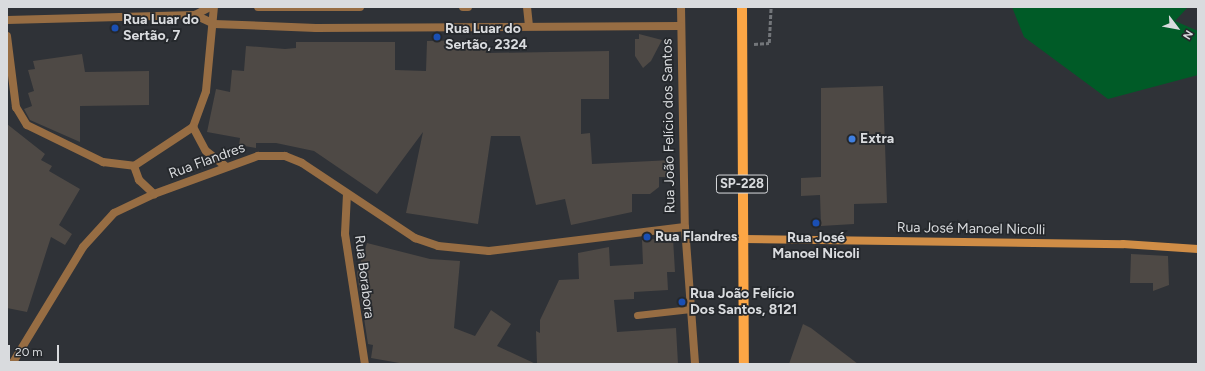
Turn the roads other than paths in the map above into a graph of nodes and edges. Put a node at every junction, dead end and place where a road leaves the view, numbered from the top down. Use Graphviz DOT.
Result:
graph roads {
  1 [pos="210,7"];
  2 [pos="214,7"];
  3 [pos="258,7"];
  4 [pos="360,7"];
  5 [pos="463,7"];
  6 [pos="468,7"];
  7 [pos="527,7"];
  8 [pos="681,7"];
  9 [pos="742,7"];
  10 [pos="195,16"];
  11 [pos="7,20"];
  12 [pos="214,24"];
  13 [pos="529,26"];
  14 [pos="680,26"];
  15 [pos="7,36"];
  16 [pos="193,127"];
  17 [pos="134,166"];
  18 [pos="225,166"];
  19 [pos="154,194"];
  20 [pos="347,194"];
  21 [pos="685,227"];
  22 [pos="743,239"];
  23 [pos="1198,249"];
  24 [pos="691,309"];
  25 [pos="637,315"];
  26 [pos="12,364"];
  27 [pos="365,364"];
  28 [pos="695,364"];
  29 [pos="744,364"];
  1 -- 10 [label="street"];
  2 -- 12 [label="street"];
  3 -- 4 [label="street"];
  5 -- 6 [label="street"];
  7 -- 13 [label="street"];
  8 -- 14 [label="street, Rua João Felício dos Santos"];
  9 -- 22 [label="main road, SP-228"];
  10 -- 11 [label="street"];
  10 -- 12 [label="street"];
  12 -- 13 [label="street"];
  12 -- 16 [label="street"];
  13 -- 14 [label="street"];
  14 -- 21 [label="street, Rua João Felício dos Santos"];
  15 -- 17 [label="street"];
  16 -- 17 [label="street"];
  16 -- 18 [label="street"];
  17 -- 19 [label="street"];
  18 -- 19 [label="street, Rua Flandres"];
  18 -- 20 [label="street, Rua Flandres"];
  19 -- 26 [label="street, Rua Flandres"];
  20 -- 21 [label="street, Rua Flandres"];
  20 -- 27 [label="street, Rua Borabora"];
  21 -- 24 [label="street, Rua João Felício dos Santos"];
  22 -- 23 [label="main road, Rua José Manoel Nicolli"];
  22 -- 29 [label="main road, SP-228"];
  24 -- 25 [label="lane"];
  24 -- 28 [label="street, Rua João Felício dos Santos"];
}
